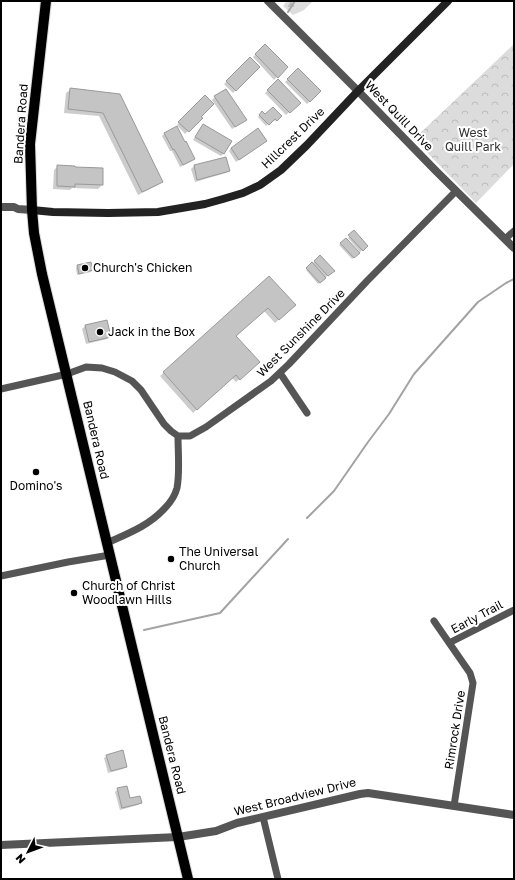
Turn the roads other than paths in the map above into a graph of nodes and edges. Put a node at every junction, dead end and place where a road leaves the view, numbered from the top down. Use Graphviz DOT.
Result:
graph roads {
  1 [pos="46,1"];
  2 [pos="268,1"];
  3 [pos="448,1"];
  4 [pos="358,91"];
  5 [pos="456,191"];
  6 [pos="1,207"];
  7 [pos="18,210"];
  8 [pos="32,210"];
  9 [pos="1,212"];
  10 [pos="514,231"];
  11 [pos="506,239"];
  12 [pos="514,248"];
  13 [pos="280,373"];
  14 [pos="66,374"];
  15 [pos="1,389"];
  16 [pos="307,413"];
  17 [pos="178,436"];
  18 [pos="107,543"];
  19 [pos="110,555"];
  20 [pos="1,576"];
  21 [pos="514,610"];
  22 [pos="434,621"];
  23 [pos="449,643"];
  24 [pos="454,806"];
  25 [pos="514,815"];
  26 [pos="264,817"];
  27 [pos="178,838"];
  28 [pos="1,845"];
  29 [pos="188,879"];
  30 [pos="278,879"];
  1 -- 8 [label="main road, Bandera Road"];
  2 -- 4 [label="street, West Quill Drive"];
  3 -- 4 [label="main road, Hillcrest Drive"];
  4 -- 5 [label="street, West Quill Drive"];
  4 -- 8 [label="main road, Hillcrest Drive"];
  5 -- 11 [label="street, West Quill Drive"];
  5 -- 13 [label="street, West Sunshine Drive"];
  6 -- 7 [label="street, Hillcrest Drive"];
  7 -- 8 [label="street, Hillcrest Drive"];
  7 -- 9 [label="street, Hillcrest Drive"];
  8 -- 14 [label="main road, Bandera Road"];
  10 -- 11 [label="street"];
  11 -- 12 [label="street, West Quill Drive"];
  13 -- 16 [label="street"];
  13 -- 17 [label="street, West Sunshine Drive"];
  14 -- 15 [label="street"];
  14 -- 17 [label="street"];
  14 -- 18 [label="main road, Bandera Road"];
  17 -- 18 [label="street"];
  18 -- 19 [label="main road, Bandera Road"];
  19 -- 20 [label="street"];
  19 -- 27 [label="main road, Bandera Road"];
  21 -- 23 [label="street, Early Trail"];
  22 -- 23 [label="street, Rimrock Drive"];
  23 -- 24 [label="street, Rimrock Drive"];
  24 -- 25 [label="street, West Broadview Drive"];
  24 -- 26 [label="street, West Broadview Drive"];
  26 -- 27 [label="street, West Broadview Drive"];
  26 -- 30 [label="street"];
  27 -- 28 [label="street, West Broadview Drive"];
  27 -- 29 [label="main road, Bandera Road"];
}
